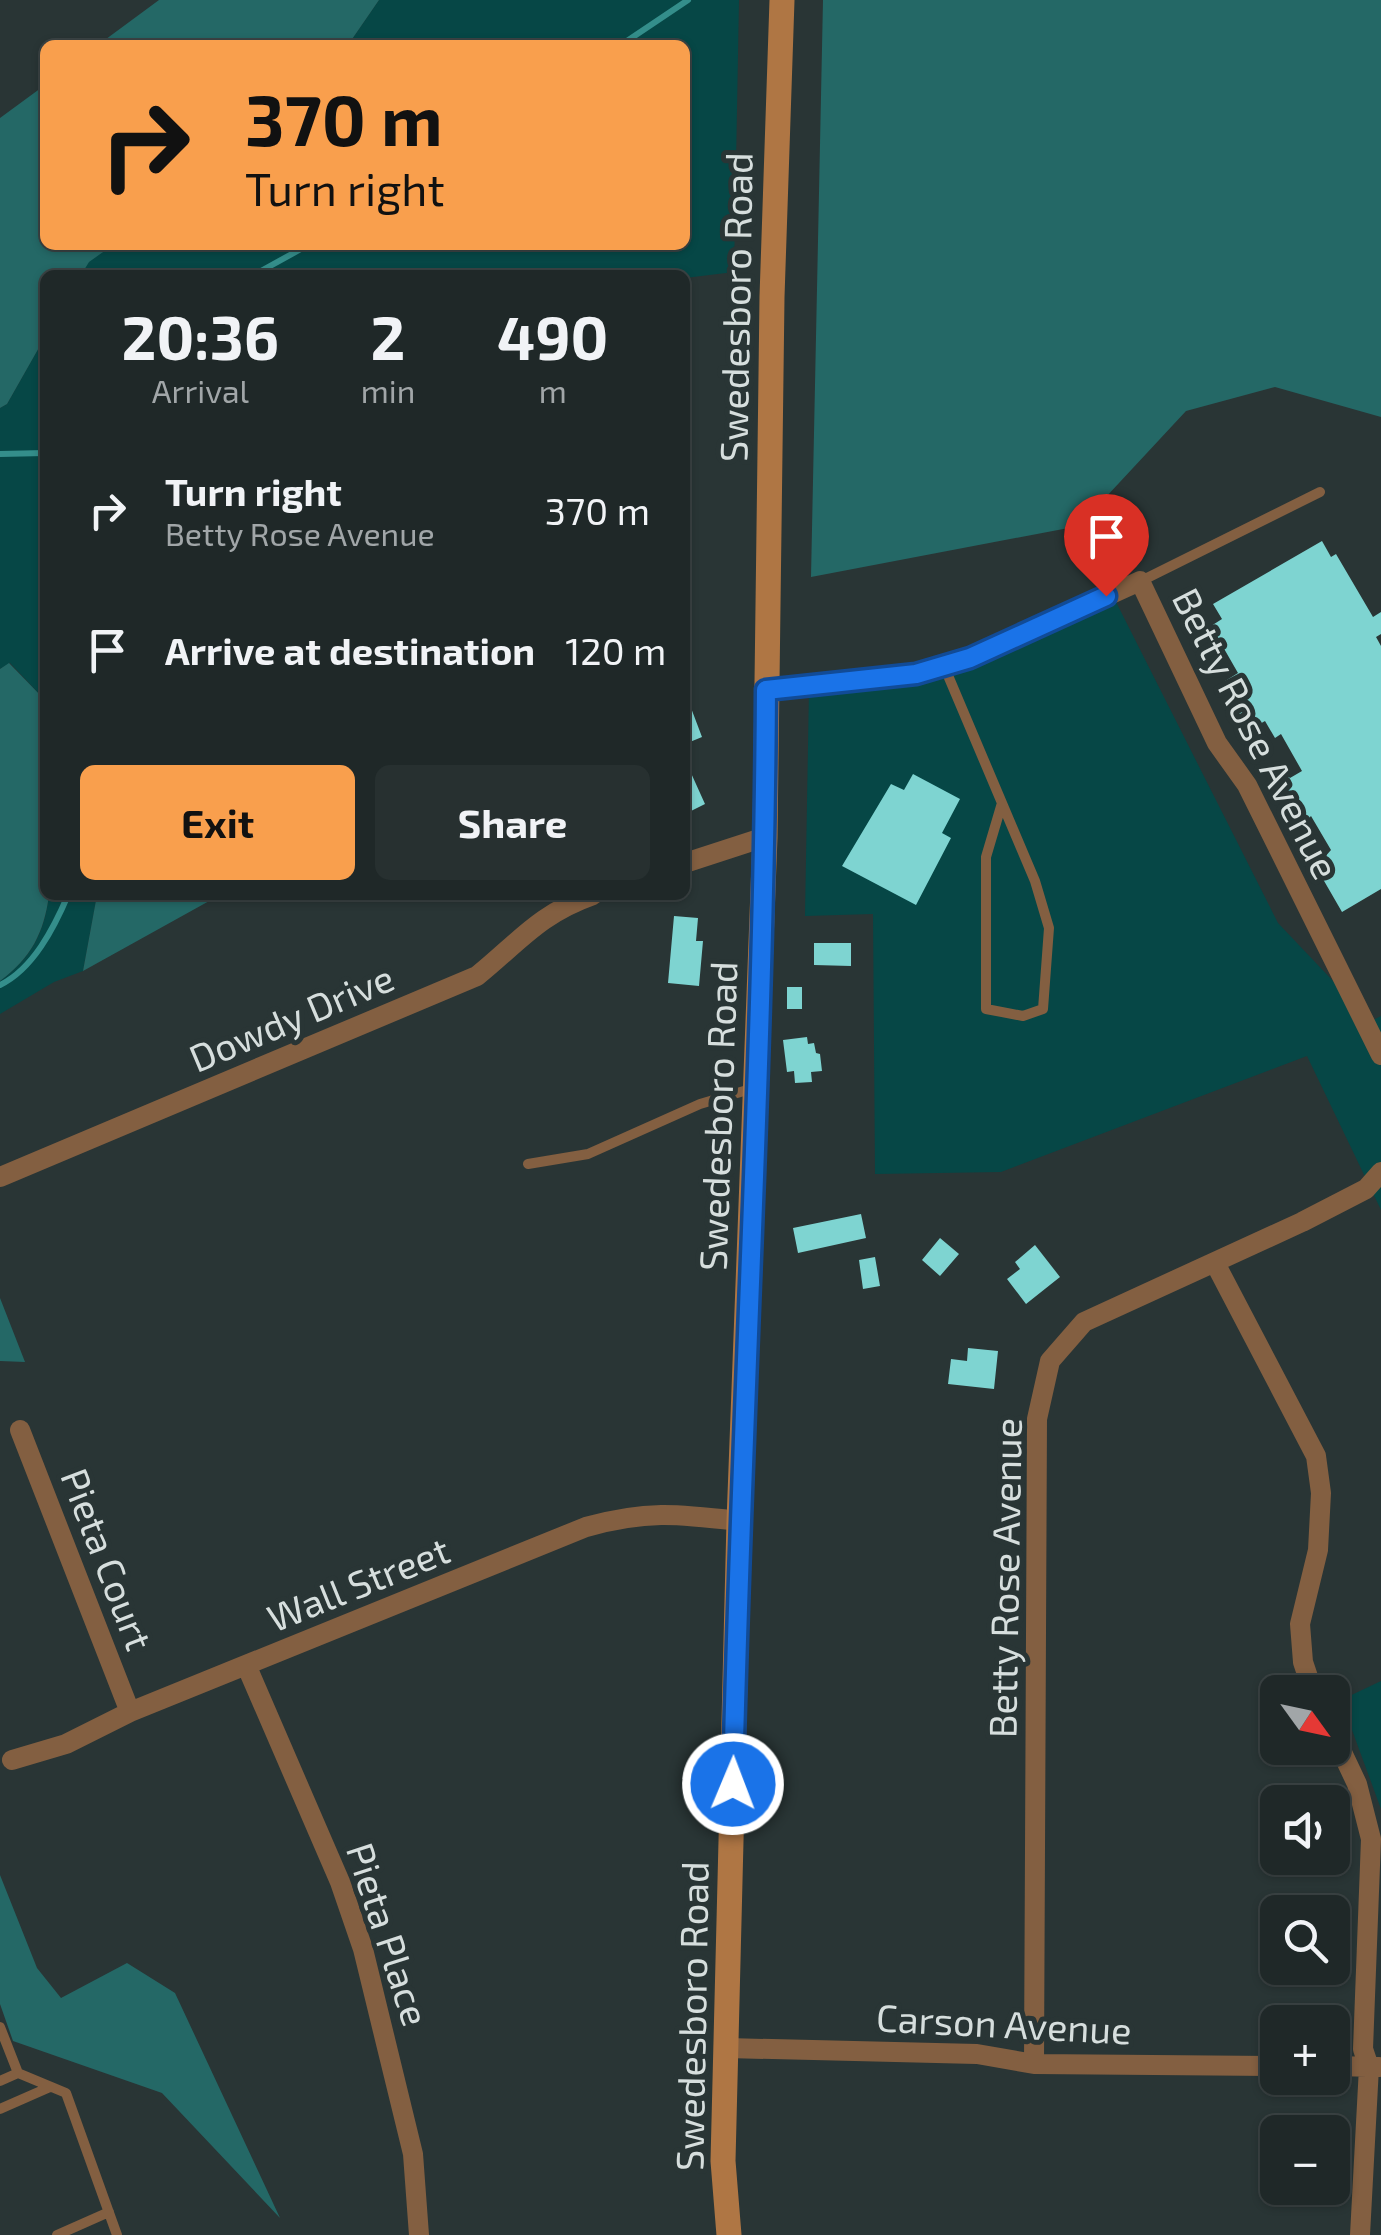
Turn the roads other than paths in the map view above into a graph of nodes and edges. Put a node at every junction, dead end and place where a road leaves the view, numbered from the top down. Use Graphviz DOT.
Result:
graph roads {
  1 [pos="782,0"];
  2 [pos="1320,492"];
  3 [pos="1140,581"];
  4 [pos="944,666"];
  5 [pos="766,690"];
  6 [pos="1002,802"];
  7 [pos="765,837"];
  8 [pos="690,861"];
  9 [pos="581,900"];
  10 [pos="1360,1014"];
  11 [pos="1381,1022"];
  12 [pos="1381,1055"];
  13 [pos="756,1088"];
  14 [pos="528,1164"];
  15 [pos="1381,1172"];
  16 [pos="0,1177"];
  17 [pos="1215,1263"];
  18 [pos="20,1430"];
  19 [pos="739,1521"];
  20 [pos="247,1667"];
  21 [pos="1308,1675"];
  22 [pos="130,1712"];
  23 [pos="12,1760"];
  24 [pos="1348,1765"];
  25 [pos="0,2027"];
  26 [pos="727,2048"];
  27 [pos="1034,2064"];
  28 [pos="1260,2066"];
  29 [pos="1350,2066"];
  30 [pos="1375,2067"];
  31 [pos="18,2073"];
  32 [pos="0,2081"];
  33 [pos="50,2087"];
  34 [pos="0,2109"];
  35 [pos="108,2212"];
  36 [pos="58,2235"];
  37 [pos="117,2235"];
  38 [pos="419,2235"];
  39 [pos="728,2235"];
  40 [pos="1360,2235"];
  1 -- 5 [label="main road, Swedesboro Road"];
  2 -- 3 [label="lane"];
  3 -- 4 [label="street, Betty Rose Avenue"];
  3 -- 10 [label="street, Betty Rose Avenue"];
  4 -- 5 [label="street, Betty Rose Avenue"];
  4 -- 6 [label="lane"];
  5 -- 7 [label="main road, Swedesboro Road"];
  6 -- 6 [label="lane"];
  7 -- 8 [label="street"];
  7 -- 13 [label="main road, Swedesboro Road"];
  9 -- 16 [label="street, Dowdy Drive"];
  10 -- 11 [label="lane"];
  10 -- 12 [label="street, Betty Rose Avenue"];
  13 -- 14 [label="lane"];
  13 -- 19 [label="main road, Swedesboro Road"];
  15 -- 17 [label="street, Betty Rose Avenue"];
  17 -- 21 [label="street"];
  17 -- 27 [label="street, Betty Rose Avenue"];
  18 -- 22 [label="street, Pieta Court"];
  19 -- 20 [label="street, Wall Street"];
  19 -- 26 [label="main road, Swedesboro Road"];
  20 -- 22 [label="street, Wall Street"];
  20 -- 38 [label="street, Pieta Place"];
  22 -- 23 [label="street, Wall Street"];
  24 -- 30 [label="street"];
  25 -- 31 [label="lane"];
  26 -- 27 [label="street, Carson Avenue"];
  26 -- 39 [label="main road, Swedesboro Road"];
  27 -- 28 [label="street, Carson Avenue"];
  29 -- 30 [label="street"];
  30 -- 40 [label="street"];
  31 -- 32 [label="lane"];
  31 -- 33 [label="lane"];
  33 -- 34 [label="lane"];
  33 -- 35 [label="lane"];
  35 -- 36 [label="lane"];
  35 -- 37 [label="lane"];
}
